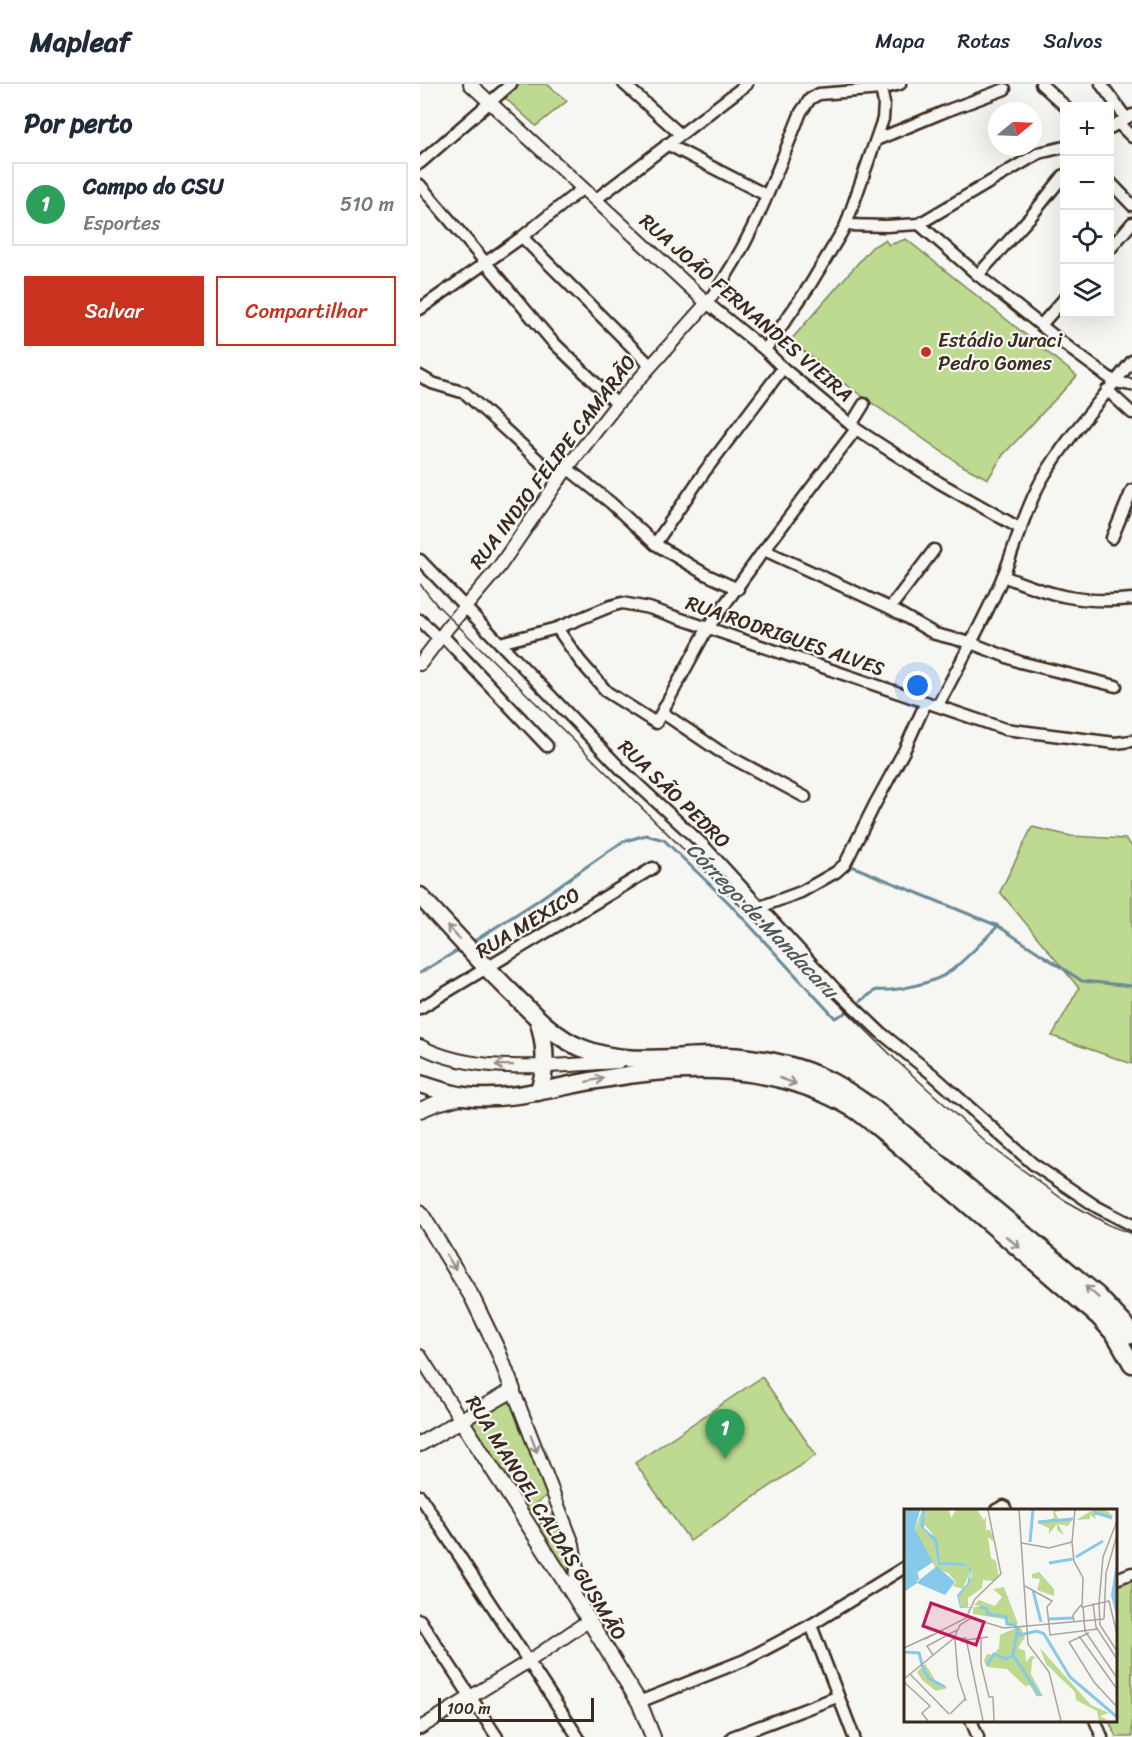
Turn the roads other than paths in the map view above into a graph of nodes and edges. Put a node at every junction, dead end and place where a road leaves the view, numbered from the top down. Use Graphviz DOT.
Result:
graph roads {
  1 [pos="470,84"];
  2 [pos="511,84"];
  3 [pos="624,84"];
  4 [pos="747,84"];
  5 [pos="900,84"];
  6 [pos="1041,84"];
  7 [pos="1101,84"];
  8 [pos="881,89"];
  9 [pos="1005,89"];
  10 [pos="490,102"];
  11 [pos="1061,102"];
  12 [pos="1122,121"];
  13 [pos="680,134"];
  14 [pos="1132,137"];
  15 [pos="876,140"];
  16 [pos="667,144"];
  17 [pos="1060,148"];
  18 [pos="420,163"];
  19 [pos="1060,181"];
  20 [pos="420,185"];
  21 [pos="1114,186"];
  22 [pos="583,188"];
  23 [pos="766,195"];
  24 [pos="595,200"];
  25 [pos="1132,205"];
  26 [pos="919,224"];
  27 [pos="1132,224"];
  28 [pos="846,225"];
  29 [pos="522,237"];
  30 [pos="1114,244"];
  31 [pos="486,264"];
  32 [pos="978,275"];
  33 [pos="707,303"];
  34 [pos="1060,304"];
  35 [pos="420,309"];
  36 [pos="1041,325"];
  37 [pos="765,350"];
  38 [pos="1132,361"];
  39 [pos="650,365"];
  40 [pos="783,368"];
  41 [pos="420,376"];
  42 [pos="1115,382"];
  43 [pos="1132,385"];
  44 [pos="1107,390"];
  45 [pos="617,404"];
  46 [pos="864,404"];
  47 [pos="1132,413"];
  48 [pos="854,427"];
  49 [pos="567,468"];
  50 [pos="560,480"];
  51 [pos="1132,490"];
  52 [pos="1021,529"];
  53 [pos="1112,538"];
  54 [pos="655,544"];
  55 [pos="764,550"];
  56 [pos="934,550"];
  57 [pos="420,560"];
  58 [pos="1003,576"];
  59 [pos="738,589"];
  60 [pos="1132,599"];
  61 [pos="467,607"];
  62 [pos="890,608"];
  63 [pos="420,620"];
  64 [pos="557,628"];
  65 [pos="707,629"];
  66 [pos="440,637"];
  67 [pos="500,643"];
  68 [pos="971,643"];
  69 [pos="420,664"];
  70 [pos="1116,686"];
  71 [pos="926,702"];
  72 [pos="938,705"];
  73 [pos="663,713"];
  74 [pos="1132,741"];
  75 [pos="547,746"];
  76 [pos="805,797"];
  77 [pos="654,868"];
  78 [pos="420,896"];
  79 [pos="760,907"];
  80 [pos="487,969"];
  81 [pos="420,1008"];
  82 [pos="538,1019"];
  83 [pos="420,1046"];
  84 [pos="646,1060"];
  85 [pos="544,1066"];
  86 [pos="420,1084"];
  87 [pos="538,1092"];
  88 [pos="464,1096"];
  89 [pos="420,1110"];
  90 [pos="420,1212"];
  91 [pos="1132,1225"];
  92 [pos="1132,1335"];
  93 [pos="420,1356"];
  94 [pos="1132,1364"];
  95 [pos="513,1390"];
  96 [pos="460,1420"];
  97 [pos="420,1444"];
  98 [pos="420,1496"];
  99 [pos="904,1568"];
  100 [pos="1132,1573"];
  101 [pos="1117,1579"];
  102 [pos="574,1596"];
  103 [pos="420,1620"];
  104 [pos="588,1621"];
  105 [pos="811,1625"];
  106 [pos="529,1661"];
  107 [pos="837,1696"];
  108 [pos="470,1697"];
  109 [pos="639,1702"];
  110 [pos="972,1722"];
  111 [pos="1096,1722"];
  112 [pos="420,1728"];
  113 [pos="496,1737"];
  114 [pos="578,1737"];
  115 [pos="653,1737"];
  116 [pos="733,1737"];
  117 [pos="854,1737"];
  118 [pos="978,1737"];
  119 [pos="1102,1737"];
  1 -- 10 [label="street, RUA JOÃO FERNANDES VIEIRA"];
  2 -- 10 [label="street"];
  3 -- 13 [label="street"];
  4 -- 13 [label="street"];
  5 -- 8 [label="street"];
  6 -- 11 [label="street"];
  7 -- 12 [label="street"];
  8 -- 15 [label="street"];
  8 -- 23 [label="street, RUA INDIO FELIPE CAMARÃO"];
  9 -- 15 [label="street"];
  10 -- 18 [label="street"];
  10 -- 22 [label="street, RUA JOÃO FERNANDES VIEIRA"];
  12 -- 14 [label="street"];
  13 -- 16 [label="street"];
  15 -- 28 [label="street"];
  16 -- 23 [label="street"];
  16 -- 24 [label="street"];
  17 -- 26 [label="street"];
  19 -- 32 [label="street"];
  20 -- 31 [label="street"];
  21 -- 25 [label="street"];
  22 -- 24 [label="street, RUA JOÃO FERNANDES VIEIRA"];
  22 -- 29 [label="street"];
  23 -- 33 [label="street, RUA INDIO FELIPE CAMARÃO"];
  24 -- 33 [label="street, RUA JOÃO FERNANDES VIEIRA"];
  26 -- 28 [label="street"];
  26 -- 32 [label="street"];
  27 -- 30 [label="street"];
  28 -- 37 [label="street"];
  29 -- 31 [label="street"];
  29 -- 39 [label="street"];
  31 -- 35 [label="street"];
  31 -- 45 [label="street"];
  32 -- 36 [label="street"];
  33 -- 37 [label="street, RUA JOÃO FERNANDES VIEIRA"];
  33 -- 39 [label="street, RUA INDIO FELIPE CAMARÃO"];
  34 -- 36 [label="street"];
  36 -- 42 [label="street"];
  37 -- 40 [label="street, RUA JOÃO FERNANDES VIEIRA"];
  38 -- 42 [label="street"];
  39 -- 45 [label="street, RUA INDIO FELIPE CAMARÃO"];
  40 -- 48 [label="street, RUA JOÃO FERNANDES VIEIRA"];
  40 -- 54 [label="street"];
  41 -- 50 [label="street"];
  42 -- 43 [label="street"];
  42 -- 44 [label="street"];
  44 -- 47 [label="street"];
  44 -- 52 [label="street"];
  45 -- 49 [label="street, RUA INDIO FELIPE CAMARÃO"];
  46 -- 48 [label="street"];
  48 -- 52 [label="street, RUA JOÃO FERNANDES VIEIRA"];
  48 -- 55 [label="street"];
  49 -- 50 [label="street, RUA INDIO FELIPE CAMARÃO"];
  49 -- 54 [label="street"];
  50 -- 61 [label="street, RUA INDIO FELIPE CAMARÃO"];
  51 -- 53 [label="street"];
  52 -- 58 [label="street"];
  54 -- 59 [label="street"];
  55 -- 59 [label="street"];
  55 -- 62 [label="street"];
  56 -- 62 [label="street"];
  57 -- 61 [label="street, RUA SÃO PEDRO"];
  58 -- 60 [label="street"];
  58 -- 68 [label="street"];
  59 -- 65 [label="street"];
  61 -- 66 [label="street, RUA INDIO FELIPE CAMARÃO"];
  61 -- 67 [label="street, RUA SÃO PEDRO"];
  62 -- 68 [label="street"];
  63 -- 66 [label="street"];
  64 -- 65 [label="street, RUA RODRIGUES ALVES"];
  64 -- 67 [label="street, RUA RODRIGUES ALVES"];
  64 -- 73 [label="street"];
  65 -- 71 [label="street, RUA RODRIGUES ALVES"];
  65 -- 73 [label="street"];
  66 -- 69 [label="street, RUA INDIO FELIPE CAMARÃO"];
  66 -- 75 [label="street"];
  67 -- 79 [label="street, RUA SÃO PEDRO"];
  68 -- 70 [label="street"];
  68 -- 72 [label="street"];
  71 -- 72 [label="street, RUA RODRIGUES ALVES"];
  71 -- 79 [label="street"];
  72 -- 74 [label="street, RUA RODRIGUES ALVES"];
  73 -- 76 [label="street"];
  77 -- 80 [label="street, RUA MEXICO"];
  80 -- 78 [label="main road, one-way"];
  79 -- 91 [label="street, RUA SÃO PEDRO"];
  80 -- 81 [label="street, RUA MEXICO"];
  80 -- 82 [label="main road"];
  82 -- 84 [label="main road"];
  82 -- 85 [label="main road"];
  85 -- 83 [label="street, one-way"];
  84 -- 85 [label="street"];
  92 -- 84 [label="main road, one-way"];
  85 -- 87 [label="main road"];
  86 -- 88 [label="main road"];
  87 -- 88 [label="main road"];
  87 -- 94 [label="main road, one-way"];
  88 -- 89 [label="main road"];
  90 -- 95 [label="main road, one-way"];
  93 -- 96 [label="street, RUA MANOEL CALDAS GUSMÃO"];
  95 -- 96 [label="main road"];
  95 -- 102 [label="street, one-way"];
  96 -- 97 [label="main road"];
  96 -- 102 [label="main road, RUA MANOEL CALDAS GUSMÃO"];
  98 -- 106 [label="street"];
  99 -- 105 [label="street"];
  100 -- 101 [label="street"];
  102 -- 104 [label="main road, RUA MANOEL CALDAS GUSMÃO"];
  103 -- 108 [label="street"];
  104 -- 106 [label="street"];
  104 -- 109 [label="main road, RUA MANOEL CALDAS GUSMÃO"];
  105 -- 107 [label="street"];
  105 -- 109 [label="street"];
  106 -- 108 [label="street"];
  106 -- 114 [label="street"];
  107 -- 116 [label="street"];
  107 -- 117 [label="street"];
  108 -- 112 [label="street"];
  108 -- 113 [label="street"];
  109 -- 115 [label="main road, RUA MANOEL CALDAS GUSMÃO"];
  110 -- 118 [label="street"];
  111 -- 119 [label="street"];
}
